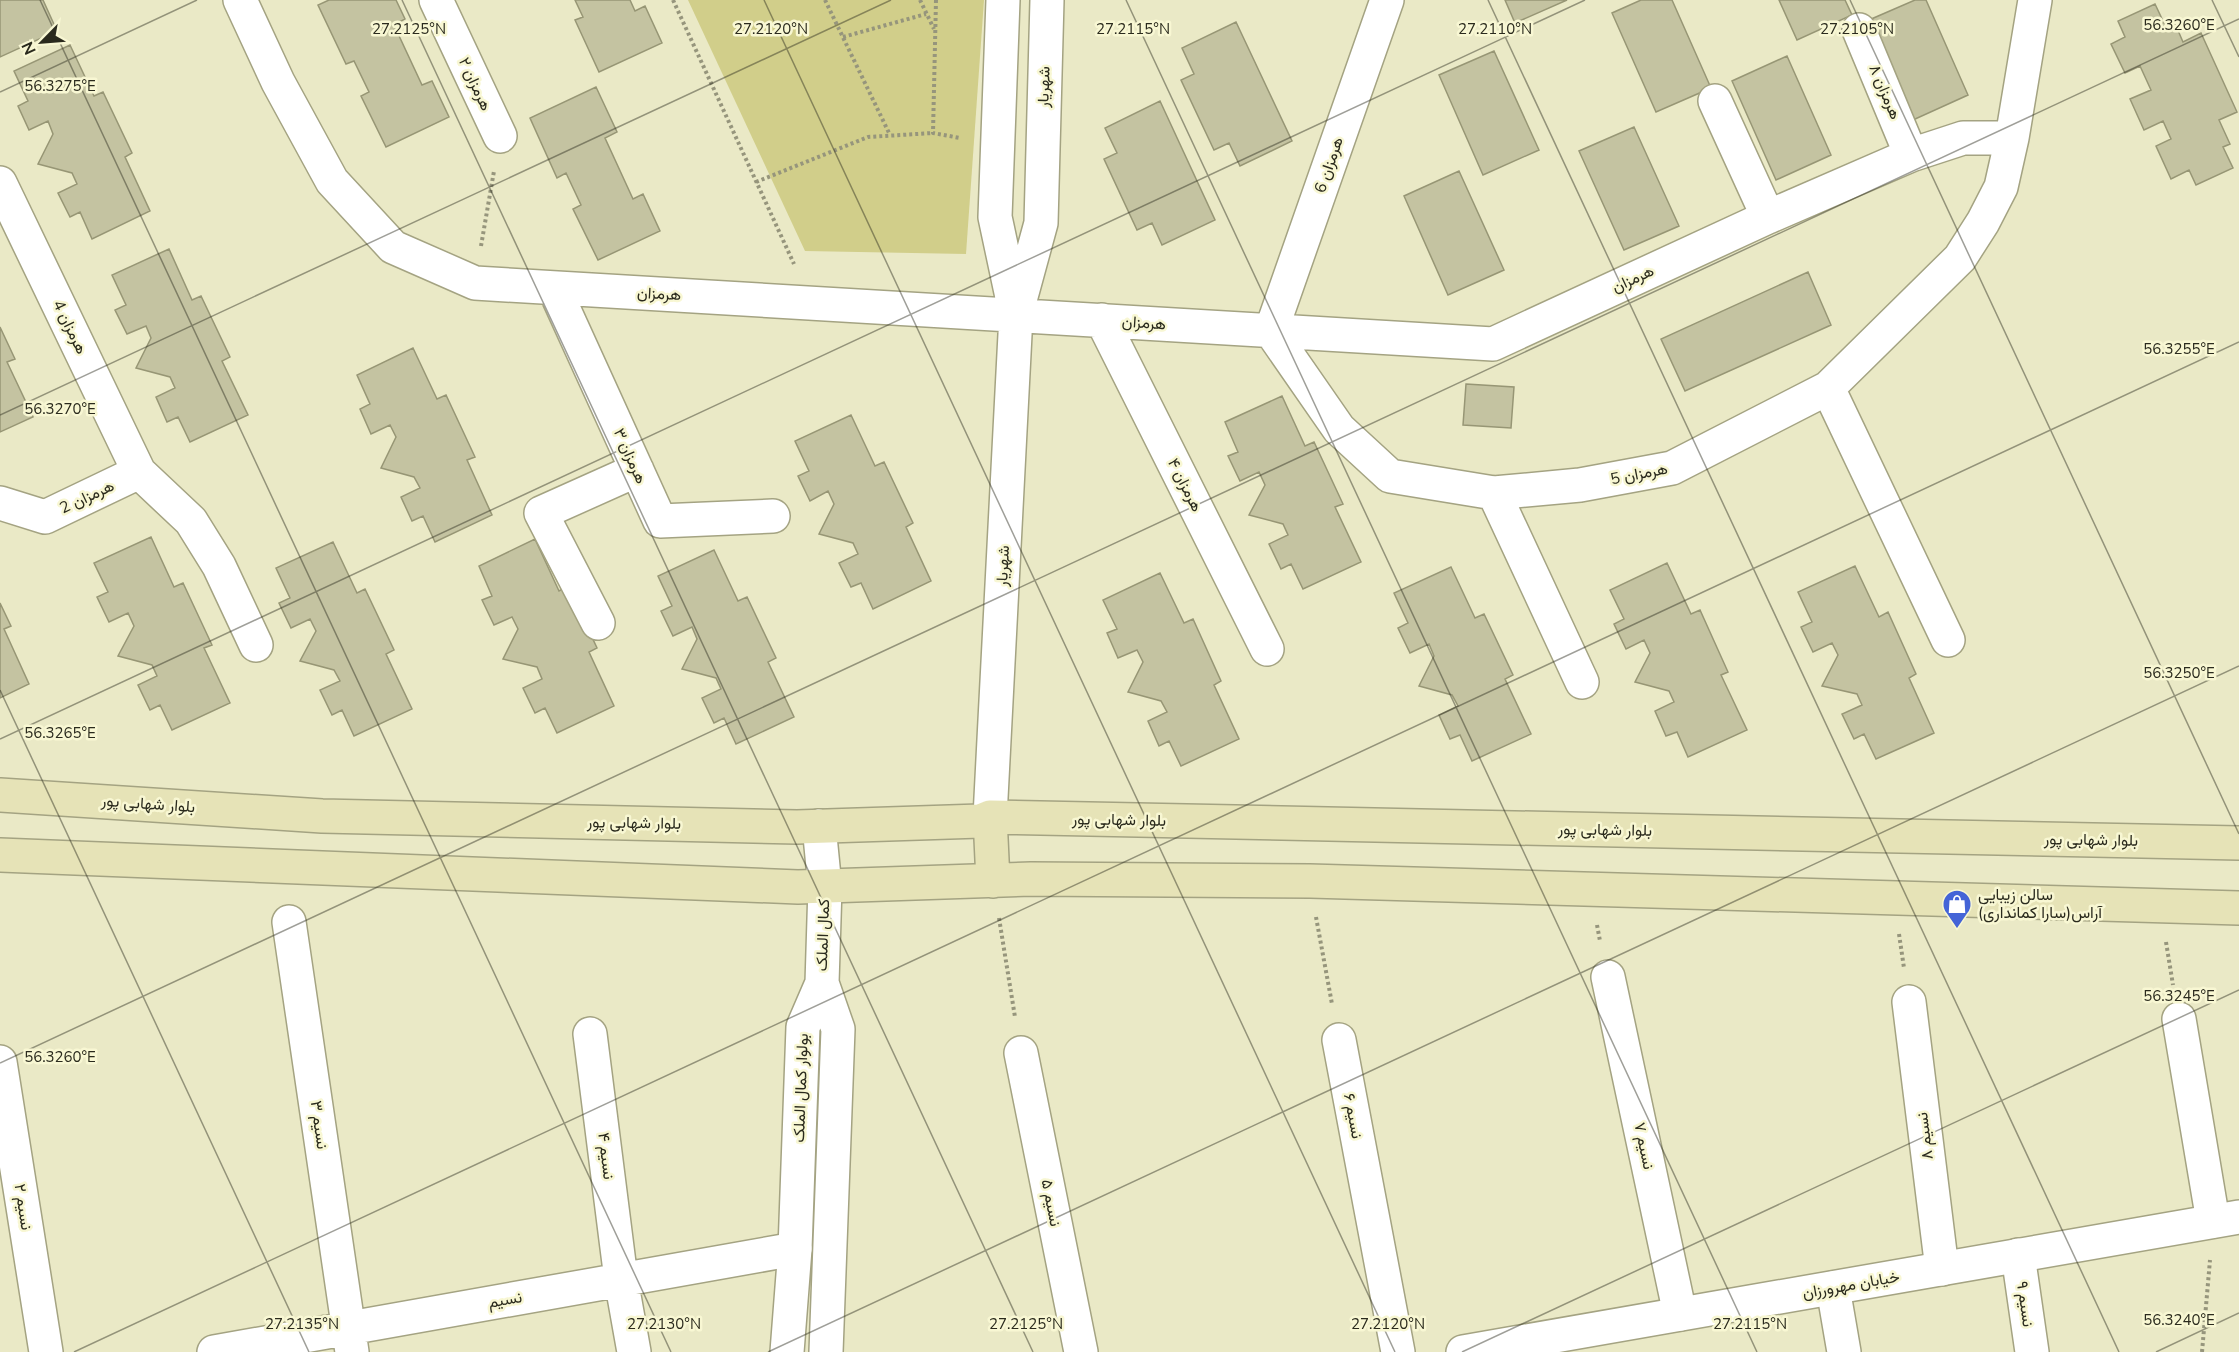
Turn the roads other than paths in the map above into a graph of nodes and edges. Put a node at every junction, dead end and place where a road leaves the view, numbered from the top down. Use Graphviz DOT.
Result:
graph roads {
  1 [pos="240,0"];
  2 [pos="436,0"];
  3 [pos="1003,0"];
  4 [pos="1047,0"];
  5 [pos="1387,0"];
  6 [pos="2035,0"];
  7 [pos="1859,30"];
  8 [pos="1715,101"];
  9 [pos="500,136"];
  10 [pos="2012,138"];
  11 [pos="1911,155"];
  12 [pos="0,183"];
  13 [pos="1768,217"];
  14 [pos="554,288"];
  15 [pos="1016,315"];
  16 [pos="1102,320"];
  17 [pos="1271,331"];
  18 [pos="1828,388"];
  19 [pos="637,470"];
  20 [pos="140,472"];
  21 [pos="1494,493"];
  22 [pos="0,504"];
  23 [pos="773,516"];
  24 [pos="598,623"];
  25 [pos="1948,640"];
  26 [pos="256,645"];
  27 [pos="1268,649"];
  28 [pos="1582,682"];
  29 [pos="0,795"];
  30 [pos="990,817"];
  31 [pos="819,826"];
  32 [pos="2239,843"];
  33 [pos="0,855"];
  34 [pos="993,881"];
  35 [pos="825,886"];
  36 [pos="2230,910"];
  37 [pos="289,922"];
  38 [pos="1608,977"];
  39 [pos="822,983"];
  40 [pos="1909,1002"];
  41 [pos="2179,1019"];
  42 [pos="590,1034"];
  43 [pos="1339,1040"];
  44 [pos="1022,1053"];
  45 [pos="0,1062"];
  46 [pos="2226,1219"];
  47 [pos="795,1249"];
  48 [pos="2018,1255"];
  49 [pos="1942,1269"];
  50 [pos="621,1279"];
  51 [pos="1833,1288"];
  52 [pos="1680,1314"];
  53 [pos="350,1340"];
  54 [pos="1531,1346"];
  55 [pos="46,1352"];
  56 [pos="214,1352"];
  57 [pos="634,1352"];
  58 [pos="787,1352"];
  59 [pos="826,1352"];
  60 [pos="1081,1352"];
  61 [pos="1398,1352"];
  62 [pos="1463,1352"];
  63 [pos="1844,1352"];
  64 [pos="2032,1352"];
  1 -- 14 [label="street, هرمزان"];
  2 -- 9 [label="street, هرمزان ۲"];
  3 -- 15 [label="street, شهریار"];
  4 -- 15 [label="street, شهریار"];
  5 -- 17 [label="street, هرمزان 6"];
  6 -- 10 [label="street"];
  7 -- 11 [label="street, هرمزان ۸"];
  8 -- 13 [label="street"];
  10 -- 11 [label="street, هرمزان"];
  10 -- 18 [label="street, هرمزان 5"];
  11 -- 13 [label="street, هرمزان"];
  12 -- 20 [label="street, هرمزان 4"];
  13 -- 17 [label="street, هرمزان"];
  14 -- 15 [label="street, هرمزان"];
  14 -- 19 [label="street, هرمزان ۳"];
  15 -- 16 [label="street, هرمزان"];
  15 -- 30 [label="street, شهریار"];
  16 -- 17 [label="street, هرمزان"];
  16 -- 27 [label="street, هرمزان ۴"];
  17 -- 21 [label="street, هرمزان 5"];
  18 -- 21 [label="street, هرمزان 5"];
  18 -- 25 [label="street"];
  19 -- 23 [label="street, هرمزان ۳"];
  19 -- 24 [label="street"];
  20 -- 22 [label="street, هرمزان 2"];
  20 -- 26 [label="street"];
  21 -- 28 [label="street"];
  29 -- 31 [label="main road, بلوار شهابی پور"];
  30 -- 31 [label="main road, بلوار شهابی پور"];
  30 -- 32 [label="main road, بلوار شهابی پور"];
  30 -- 34 [label="main road"];
  31 -- 35 [label="street, کمال الملک"];
  33 -- 35 [label="main road"];
  34 -- 35 [label="main road"];
  34 -- 36 [label="main road"];
  35 -- 39 [label="street, کمال الملک"];
  37 -- 53 [label="street, نسیم ۳"];
  38 -- 52 [label="street, نسیم ۷"];
  39 -- 47 [label="street, بولوار کمال الملک"];
  39 -- 59 [label="street"];
  40 -- 49 [label="street, نسیم ۸"];
  41 -- 46 [label="street"];
  42 -- 50 [label="street, نسیم ۴"];
  43 -- 61 [label="street, نسیم ۶"];
  44 -- 60 [label="street, نسیم ۵"];
  45 -- 55 [label="street, نسیم ۲"];
  46 -- 48 [label="street, خیابان مهرورزان"];
  47 -- 50 [label="street, نسیم"];
  47 -- 58 [label="street, بولوار کمال الملک"];
  48 -- 49 [label="street, خیابان مهرورزان"];
  48 -- 64 [label="street, نسیم ۹"];
  49 -- 51 [label="street, خیابان مهرورزان"];
  50 -- 53 [label="street, نسیم"];
  50 -- 57 [label="street, نسیم ۴"];
  51 -- 52 [label="street, خیابان مهرورزان"];
  51 -- 63 [label="street"];
  52 -- 54 [label="street, خیابان مهرورزان"];
  53 -- 56 [label="street, نسیم"];
  54 -- 62 [label="street, خیابان مهرورزان"];
}
